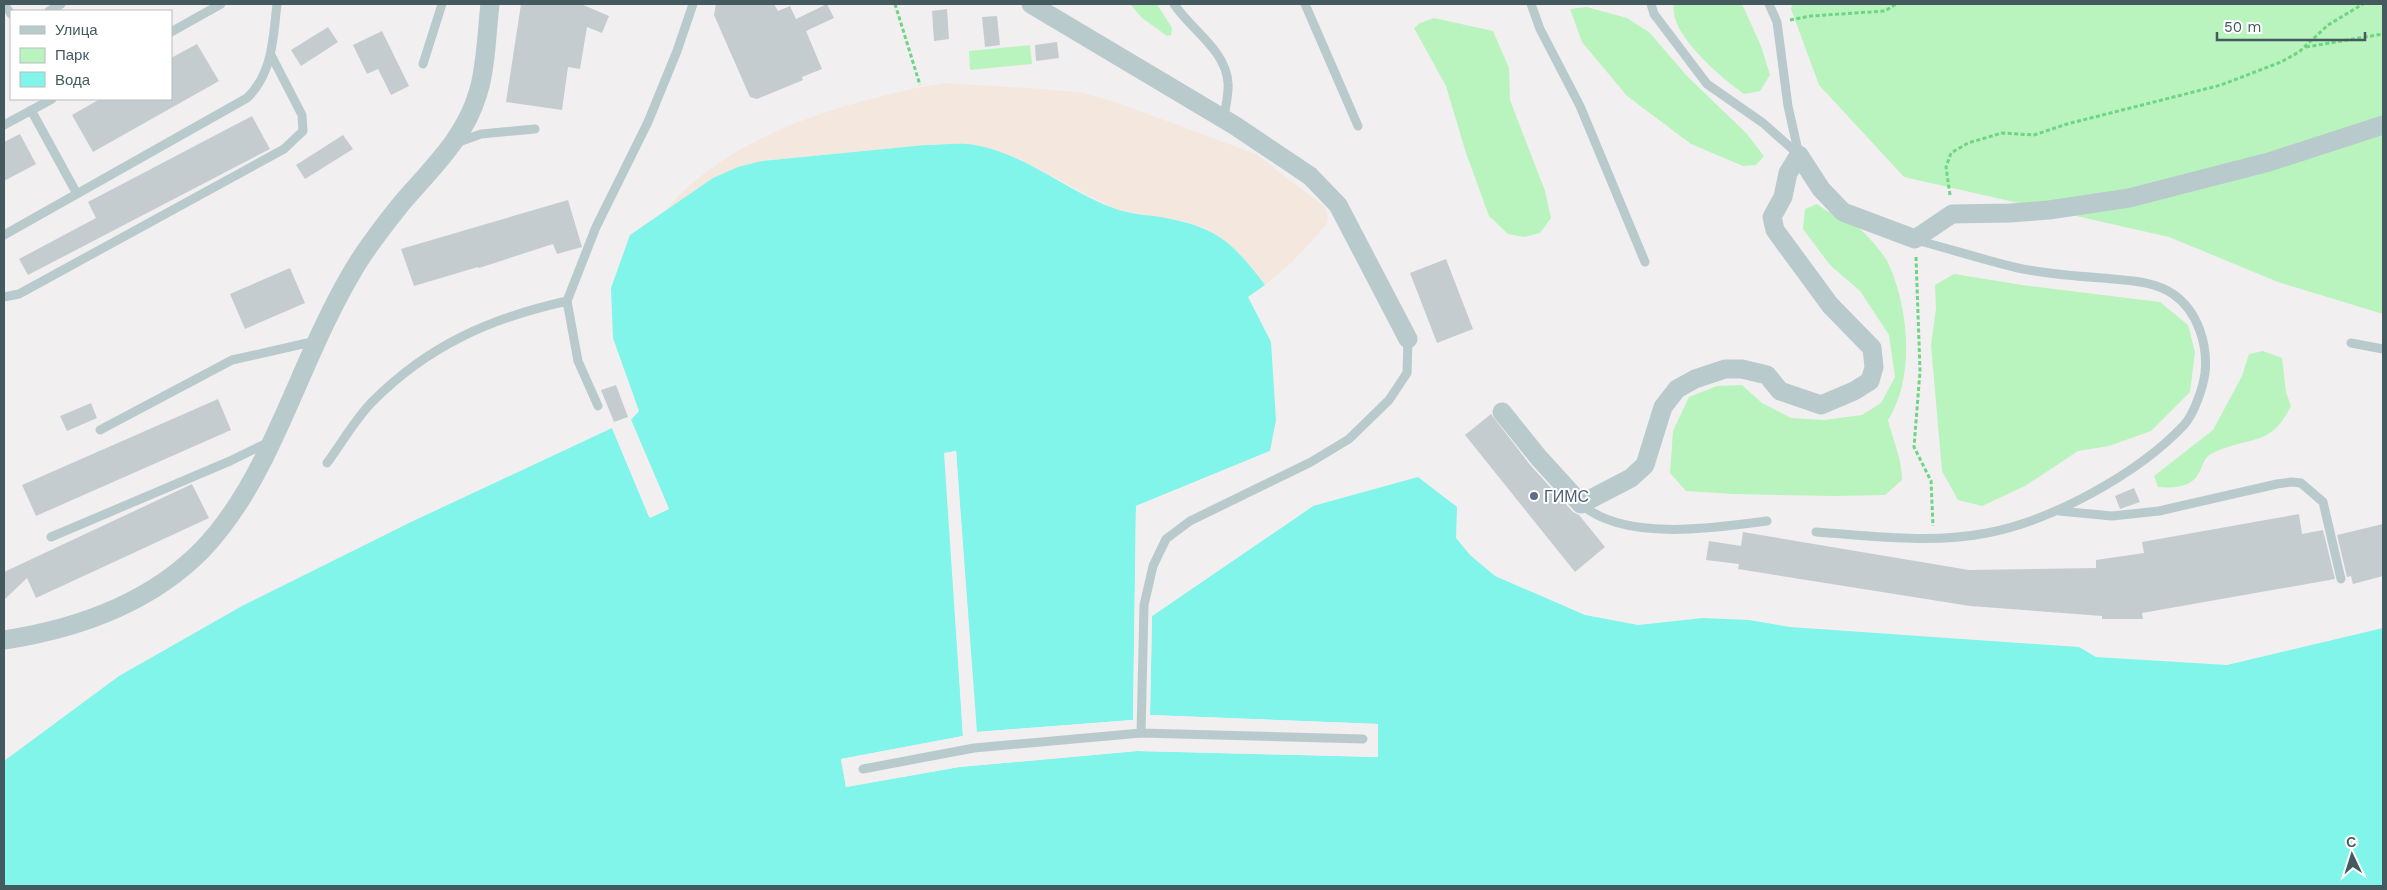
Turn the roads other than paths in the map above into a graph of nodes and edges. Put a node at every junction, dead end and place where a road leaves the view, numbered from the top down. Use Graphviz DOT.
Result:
graph roads {
  1 [pos="221,4"];
  2 [pos="277,4"];
  3 [pos="442,4"];
  4 [pos="490,4"];
  5 [pos="693,4"];
  6 [pos="1031,4"];
  7 [pos="1174,4"];
  8 [pos="1305,4"];
  9 [pos="1531,4"];
  10 [pos="1651,4"];
  11 [pos="1769,4"];
  12 [pos="172,31"];
  13 [pos="271,55"];
  14 [pos="424,64"];
  15 [pos="50,100"];
  16 [pos="31,110"];
  17 [pos="1224,119"];
  18 [pos="4,125"];
  19 [pos="2383,125"];
  20 [pos="1358,126"];
  21 [pos="535,129"];
  22 [pos="454,144"];
  23 [pos="1799,155"];
  24 [pos="77,194"];
  25 [pos="4,235"];
  26 [pos="1915,239"];
  27 [pos="1646,262"];
  28 [pos="4,296"];
  29 [pos="567,301"];
  30 [pos="1408,340"];
  31 [pos="316,341"];
  32 [pos="2351,343"];
  33 [pos="2383,349"];
  34 [pos="598,406"];
  35 [pos="1502,412"];
  36 [pos="100,430"];
  37 [pos="272,440"];
  38 [pos="327,463"];
  39 [pos="1581,504"];
  40 [pos="2059,511"];
  41 [pos="1767,520"];
  42 [pos="1816,532"];
  43 [pos="51,537"];
  44 [pos="2341,579"];
  45 [pos="4,640"];
  46 [pos="1141,734"];
  47 [pos="1363,739"];
  48 [pos="863,769"];
  1 -- 12 [label="lane"];
  2 -- 13 [label="lane"];
  3 -- 14 [label="lane"];
  4 -- 22 [label="street"];
  5 -- 29 [label="lane"];
  6 -- 17 [label="street"];
  7 -- 17 [label="lane"];
  8 -- 20 [label="lane"];
  9 -- 27 [label="lane"];
  10 -- 23 [label="lane"];
  11 -- 23 [label="lane"];
  13 -- 24 [label="lane"];
  13 -- 28 [label="lane"];
  15 -- 16 [label="lane"];
  16 -- 18 [label="lane"];
  16 -- 24 [label="lane"];
  17 -- 30 [label="street"];
  19 -- 26 [label="street"];
  21 -- 22 [label="lane"];
  22 -- 31 [label="street"];
  23 -- 26 [label="street"];
  23 -- 39 [label="street"];
  24 -- 25 [label="lane"];
  26 -- 40 [label="lane"];
  29 -- 34 [label="lane"];
  29 -- 38 [label="lane"];
  30 -- 46 [label="lane"];
  31 -- 36 [label="lane"];
  31 -- 37 [label="street"];
  32 -- 33 [label="lane"];
  35 -- 39 [label="street"];
  37 -- 43 [label="lane"];
  37 -- 45 [label="street"];
  39 -- 41 [label="lane"];
  40 -- 42 [label="lane"];
  40 -- 44 [label="lane"];
  46 -- 47 [label="lane"];
  46 -- 48 [label="lane"];
}
